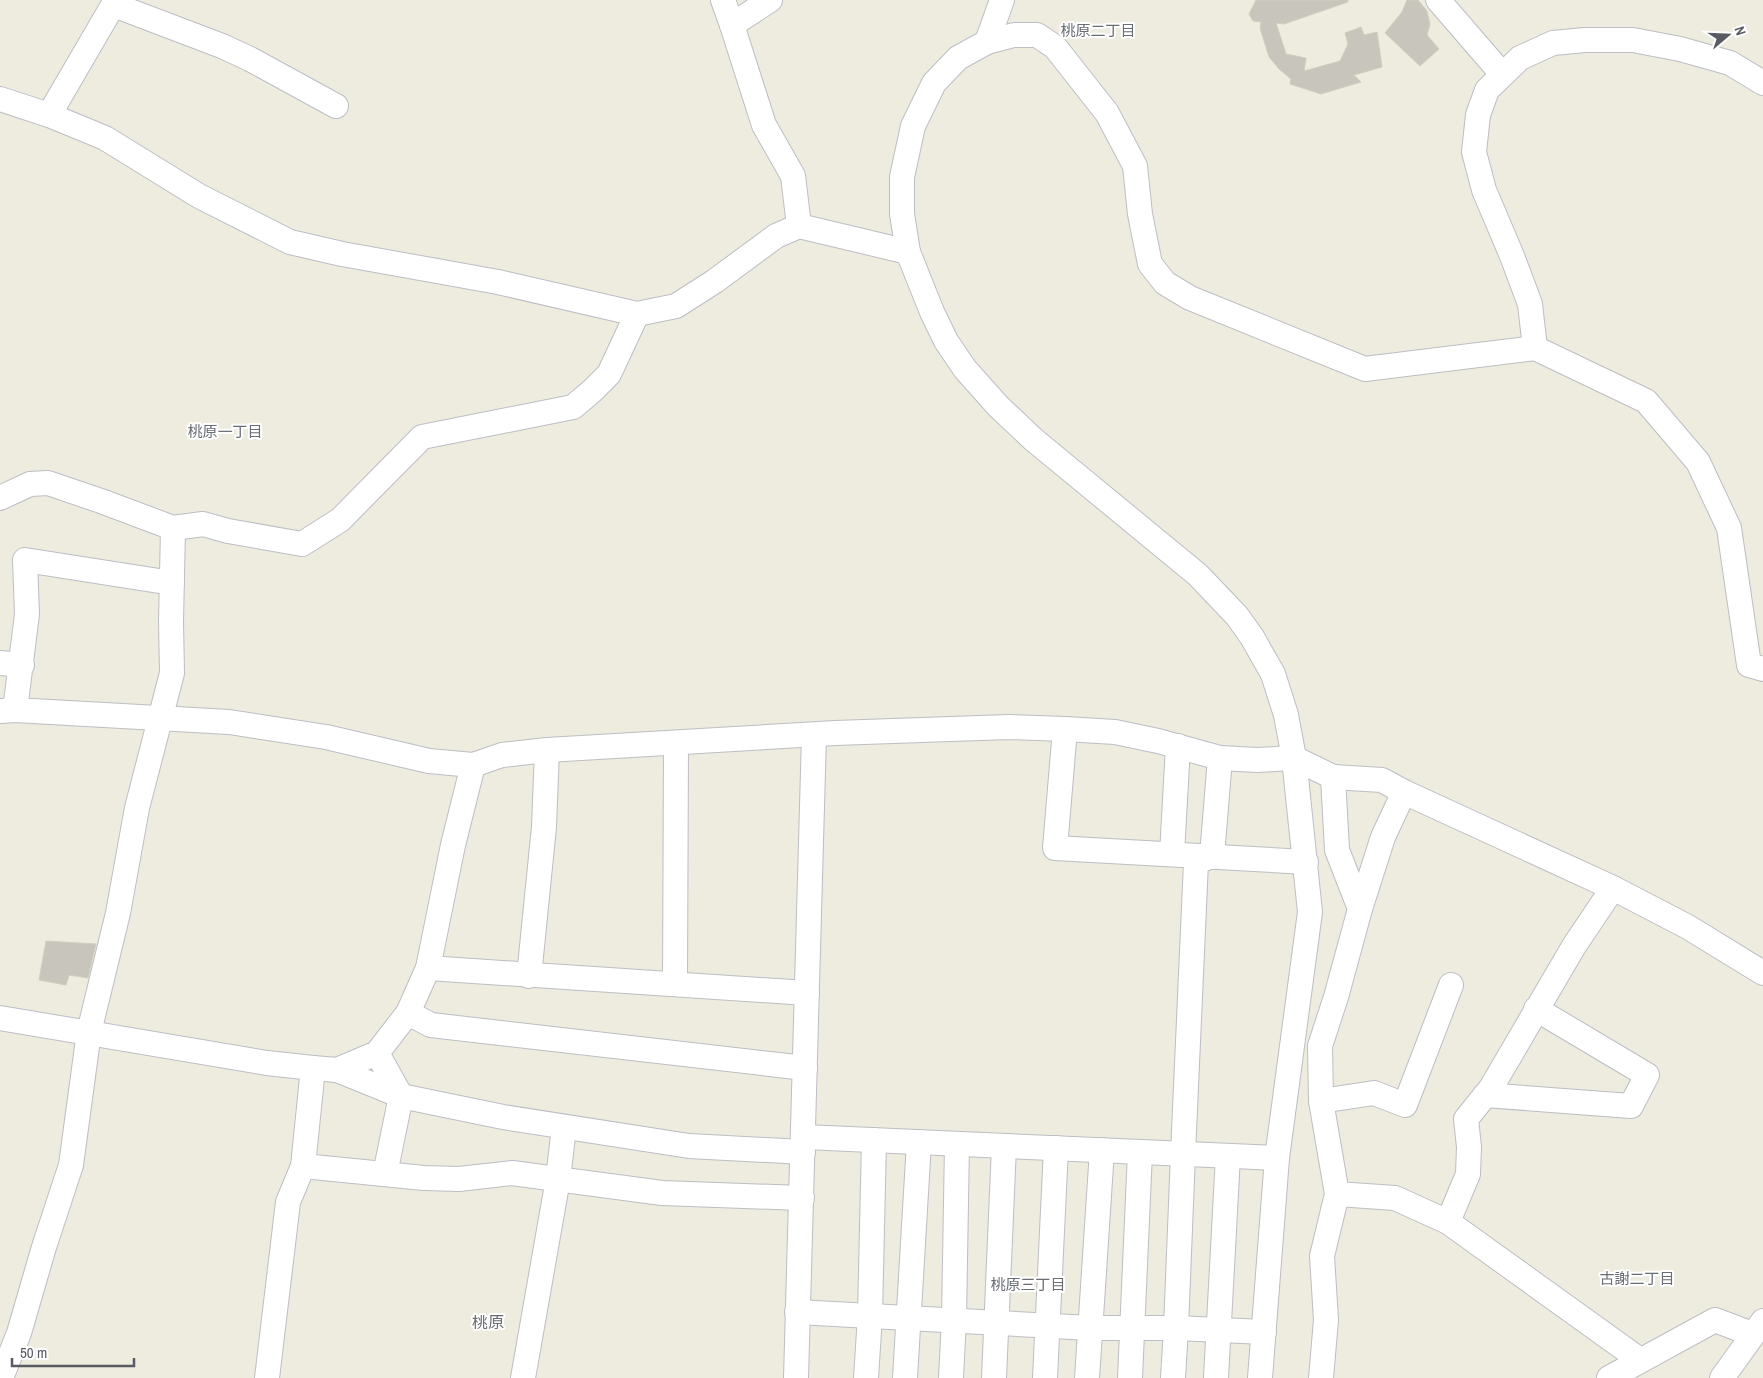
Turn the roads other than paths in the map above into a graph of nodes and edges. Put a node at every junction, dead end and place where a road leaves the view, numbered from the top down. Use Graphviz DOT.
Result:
graph roads {
  1 [pos="723,0"];
  2 [pos="770,0"];
  3 [pos="1002,0"];
  4 [pos="115,2"];
  5 [pos="1442,2"];
  6 [pos="732,25"];
  7 [pos="987,42"];
  8 [pos="1502,74"];
  9 [pos="1763,83"];
  10 [pos="0,100"];
  11 [pos="336,106"];
  12 [pos="49,115"];
  13 [pos="799,226"];
  14 [pos="908,252"];
  15 [pos="637,314"];
  16 [pos="1535,348"];
  17 [pos="0,498"];
  18 [pos="173,528"];
  19 [pos="172,583"];
  20 [pos="11,664"];
  21 [pos="1763,669"];
  22 [pos="8,710"];
  23 [pos="161,719"];
  24 [pos="1065,729"];
  25 [pos="814,735"];
  26 [pos="676,744"];
  27 [pos="1178,746"];
  28 [pos="547,750"];
  29 [pos="1220,758"];
  30 [pos="1294,758"];
  31 [pos="473,765"];
  32 [pos="1333,777"];
  33 [pos="1404,792"];
  34 [pos="1172,854"];
  35 [pos="1212,856"];
  36 [pos="1306,862"];
  37 [pos="1613,888"];
  38 [pos="1360,909"];
  39 [pos="428,968"];
  40 [pos="1763,973"];
  41 [pos="529,976"];
  42 [pos="675,984"];
  43 [pos="1451,985"];
  44 [pos="807,992"];
  45 [pos="1536,1008"];
  46 [pos="408,1013"];
  47 [pos="0,1018"];
  48 [pos="89,1032"];
  49 [pos="377,1053"];
  50 [pos="313,1068"];
  51 [pos="805,1068"];
  52 [pos="337,1070"];
  53 [pos="1485,1095"];
  54 [pos="401,1096"];
  55 [pos="1322,1101"];
  56 [pos="564,1127"];
  57 [pos="874,1140"];
  58 [pos="918,1142"];
  59 [pos="957,1144"];
  60 [pos="804,1145"];
  61 [pos="1004,1146"];
  62 [pos="1056,1148"];
  63 [pos="1102,1150"];
  64 [pos="1140,1152"];
  65 [pos="1183,1154"];
  66 [pos="1228,1156"];
  67 [pos="1276,1158"];
  68 [pos="303,1166"];
  69 [pos="385,1174"];
  70 [pos="558,1179"];
  71 [pos="1337,1194"];
  72 [pos="802,1198"];
  73 [pos="1448,1222"];
  74 [pos="797,1312"];
  75 [pos="870,1316"];
  76 [pos="910,1318"];
  77 [pos="954,1319"];
  78 [pos="997,1323"];
  79 [pos="1047,1326"];
  80 [pos="1090,1328"];
  81 [pos="1134,1328"];
  82 [pos="1176,1328"];
  83 [pos="1758,1328"];
  84 [pos="1218,1330"];
  85 [pos="1264,1332"];
  86 [pos="1640,1360"];
  87 [pos="1,1378"];
  88 [pos="266,1378"];
  89 [pos="523,1378"];
  90 [pos="796,1378"];
  91 [pos="866,1378"];
  92 [pos="906,1378"];
  93 [pos="951,1378"];
  94 [pos="994,1378"];
  95 [pos="1045,1378"];
  96 [pos="1087,1378"];
  97 [pos="1130,1378"];
  98 [pos="1173,1378"];
  99 [pos="1216,1378"];
  100 [pos="1260,1378"];
  101 [pos="1321,1378"];
  102 [pos="1609,1378"];
  103 [pos="1722,1378"];
  1 -- 6 [label="street"];
  2 -- 6 [label="street"];
  3 -- 7 [label="street"];
  4 -- 11 [label="street"];
  4 -- 12 [label="street"];
  5 -- 8 [label="street"];
  6 -- 13 [label="street"];
  7 -- 14 [label="street"];
  7 -- 16 [label="street"];
  8 -- 9 [label="street"];
  8 -- 16 [label="street"];
  10 -- 12 [label="street"];
  12 -- 15 [label="street"];
  13 -- 14 [label="street"];
  13 -- 15 [label="street"];
  14 -- 30 [label="street"];
  15 -- 18 [label="street"];
  16 -- 21 [label="street"];
  17 -- 18 [label="street"];
  18 -- 19 [label="street"];
  19 -- 20 [label="street"];
  19 -- 23 [label="street"];
  20 -- 22 [label="street"];
  22 -- 23 [label="street"];
  23 -- 31 [label="street"];
  23 -- 48 [label="street"];
  24 -- 25 [label="street"];
  24 -- 27 [label="street"];
  24 -- 34 [label="street"];
  25 -- 26 [label="street"];
  25 -- 44 [label="street"];
  26 -- 28 [label="street"];
  26 -- 42 [label="street"];
  27 -- 29 [label="street"];
  27 -- 34 [label="street"];
  28 -- 31 [label="street"];
  28 -- 41 [label="street"];
  29 -- 30 [label="street"];
  29 -- 35 [label="street"];
  30 -- 32 [label="street"];
  30 -- 36 [label="street"];
  31 -- 39 [label="street"];
  32 -- 33 [label="street"];
  32 -- 38 [label="street"];
  33 -- 37 [label="street"];
  33 -- 38 [label="street"];
  34 -- 35 [label="street"];
  35 -- 36 [label="street"];
  35 -- 65 [label="street"];
  36 -- 67 [label="street"];
  37 -- 40 [label="street"];
  37 -- 45 [label="street"];
  38 -- 55 [label="street"];
  39 -- 41 [label="street"];
  39 -- 46 [label="street"];
  41 -- 42 [label="street"];
  42 -- 44 [label="street"];
  43 -- 55 [label="street"];
  44 -- 51 [label="street"];
  45 -- 53 [label="street"];
  45 -- 53 [label="street"];
  46 -- 49 [label="street"];
  46 -- 51 [label="street"];
  47 -- 48 [label="street"];
  48 -- 50 [label="street"];
  48 -- 87 [label="street"];
  49 -- 52 [label="street"];
  49 -- 54 [label="street"];
  50 -- 52 [label="street"];
  50 -- 68 [label="street"];
  51 -- 60 [label="street"];
  52 -- 54 [label="street"];
  53 -- 73 [label="street"];
  54 -- 56 [label="street"];
  54 -- 69 [label="street"];
  55 -- 71 [label="street"];
  56 -- 60 [label="street"];
  56 -- 70 [label="street"];
  57 -- 58 [label="street"];
  57 -- 60 [label="street"];
  57 -- 75 [label="street"];
  58 -- 59 [label="street"];
  58 -- 76 [label="street"];
  59 -- 61 [label="street"];
  59 -- 77 [label="street"];
  60 -- 72 [label="street"];
  61 -- 62 [label="street"];
  61 -- 78 [label="street"];
  62 -- 63 [label="street"];
  62 -- 79 [label="street"];
  63 -- 64 [label="street"];
  63 -- 80 [label="street"];
  64 -- 65 [label="street"];
  64 -- 81 [label="street"];
  65 -- 66 [label="street"];
  65 -- 82 [label="street"];
  66 -- 67 [label="street"];
  66 -- 84 [label="street"];
  67 -- 85 [label="street"];
  68 -- 69 [label="street"];
  68 -- 88 [label="street"];
  69 -- 70 [label="street"];
  70 -- 72 [label="street"];
  70 -- 89 [label="street"];
  71 -- 73 [label="street"];
  71 -- 101 [label="street"];
  72 -- 74 [label="street"];
  73 -- 86 [label="street"];
  74 -- 75 [label="street"];
  74 -- 90 [label="street"];
  75 -- 76 [label="street"];
  75 -- 91 [label="street"];
  76 -- 77 [label="street"];
  76 -- 92 [label="street"];
  77 -- 78 [label="street"];
  77 -- 93 [label="street"];
  78 -- 79 [label="street"];
  78 -- 94 [label="street"];
  79 -- 80 [label="street"];
  79 -- 95 [label="street"];
  80 -- 81 [label="street"];
  80 -- 96 [label="street"];
  81 -- 82 [label="street"];
  81 -- 97 [label="street"];
  82 -- 84 [label="street"];
  82 -- 98 [label="street"];
  83 -- 86 [label="street"];
  83 -- 103 [label="street"];
  84 -- 85 [label="street"];
  84 -- 99 [label="street"];
  85 -- 100 [label="street"];
  86 -- 102 [label="street"];
}
